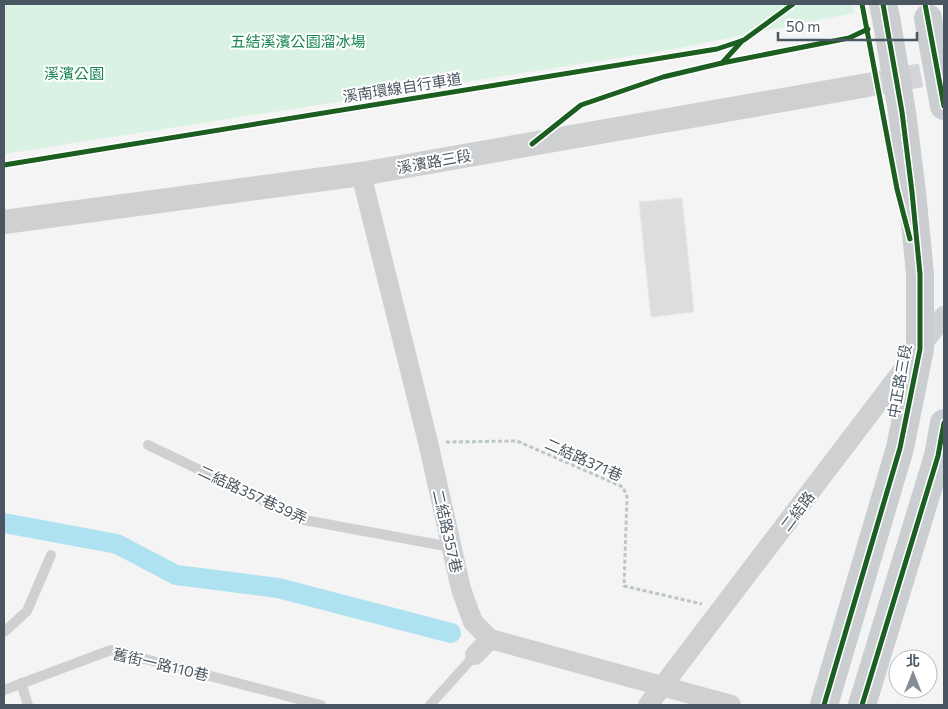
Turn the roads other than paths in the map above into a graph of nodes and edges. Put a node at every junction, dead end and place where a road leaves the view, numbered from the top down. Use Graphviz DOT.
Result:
graph roads {
  1 [pos="927,11"];
  2 [pos="885,13"];
  3 [pos="862,86"];
  4 [pos="944,106"];
  5 [pos="361,174"];
  6 [pos="4,222"];
  7 [pos="944,316"];
  8 [pos="920,349"];
  9 [pos="944,423"];
  10 [pos="148,445"];
  11 [pos="451,547"];
  12 [pos="51,555"];
  13 [pos="4,632"];
  14 [pos="490,639"];
  15 [pos="475,655"];
  16 [pos="21,683"];
  17 [pos="663,687"];
  18 [pos="4,690"];
  19 [pos="28,705"];
  20 [pos="321,705"];
  21 [pos="430,705"];
  22 [pos="648,705"];
  23 [pos="731,705"];
  24 [pos="824,705"];
  25 [pos="862,705"];
  1 -- 4 [label="main road, bridge"];
  2 -- 8 [label="main road, 中正路三段, bridge"];
  3 -- 5 [label="street, 溪濱路三段"];
  5 -- 6 [label="street, 溪濱路三段"];
  5 -- 11 [label="street, 二結路357巷"];
  7 -- 8 [label="street, 二結路"];
  8 -- 17 [label="street, 二結路"];
  8 -- 24 [label="main road, 中正路三段"];
  9 -- 25 [label="main road"];
  10 -- 11 [label="lane, 二結路357巷39弄"];
  11 -- 14 [label="street, 二結路357巷"];
  12 -- 13 [label="lane"];
  14 -- 15 [label="street"];
  14 -- 17 [label="street"];
  15 -- 21 [label="lane"];
  16 -- 18 [label="lane, 舊街一路110巷"];
  16 -- 19 [label="lane"];
  16 -- 20 [label="lane, 舊街一路110巷"];
  17 -- 22 [label="street, 二結路"];
  17 -- 23 [label="street"];
}
